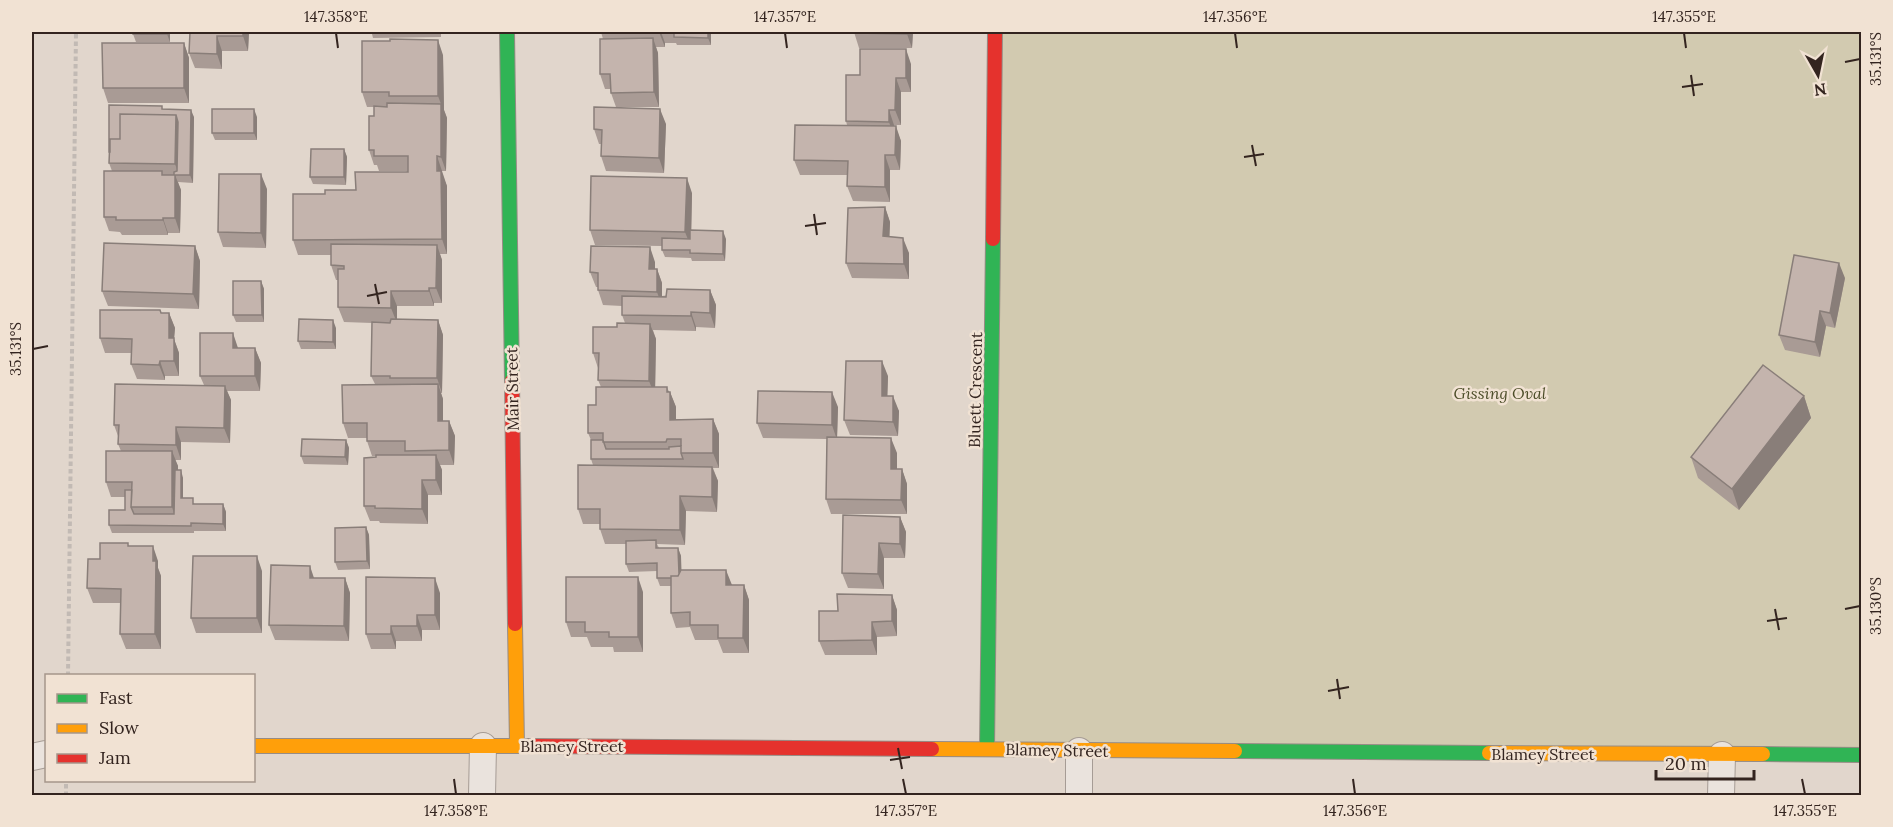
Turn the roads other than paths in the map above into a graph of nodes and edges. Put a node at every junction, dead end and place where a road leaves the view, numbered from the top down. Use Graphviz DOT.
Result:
graph roads {
  1 [pos="507,32"];
  2 [pos="995,32"];
  3 [pos="255,746"];
  4 [pos="483,746"];
  5 [pos="517,746"];
  6 [pos="987,749"];
  7 [pos="1079,751"];
  8 [pos="1722,755"];
  9 [pos="1862,755"];
  10 [pos="482,795"];
  11 [pos="1079,795"];
  12 [pos="1721,795"];
  1 -- 5 [label="street, Mair Street"];
  2 -- 6 [label="street, Bluett Crescent"];
  3 -- 4 [label="street, Blamey Street"];
  4 -- 5 [label="street, Blamey Street"];
  4 -- 10 [label="street"];
  5 -- 6 [label="street, Blamey Street"];
  6 -- 7 [label="street, Blamey Street"];
  7 -- 8 [label="street, Blamey Street"];
  7 -- 11 [label="street"];
  8 -- 9 [label="street, Blamey Street"];
  8 -- 12 [label="street"];
}
